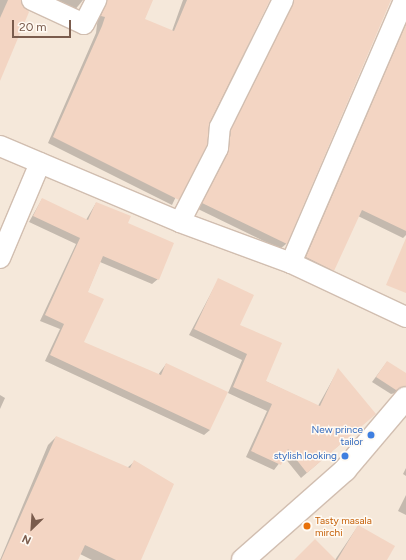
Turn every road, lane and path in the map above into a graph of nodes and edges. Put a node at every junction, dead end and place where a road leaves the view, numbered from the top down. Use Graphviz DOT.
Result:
graph roads {
  1 [pos="32,0"];
  2 [pos="96,0"];
  3 [pos="283,0"];
  4 [pos="404,0"];
  5 [pos="0,146"];
  6 [pos="40,163"];
  7 [pos="180,222"];
  8 [pos="0,258"];
  9 [pos="291,263"];
  10 [pos="406,317"];
  11 [pos="406,398"];
  12 [pos="243,560"];
  1 -- 2 [label="street"];
  3 -- 7 [label="street"];
  4 -- 9 [label="street"];
  5 -- 6 [label="street"];
  6 -- 7 [label="street"];
  6 -- 8 [label="street"];
  7 -- 9 [label="street"];
  9 -- 10 [label="street"];
  11 -- 12 [label="street"];
}
